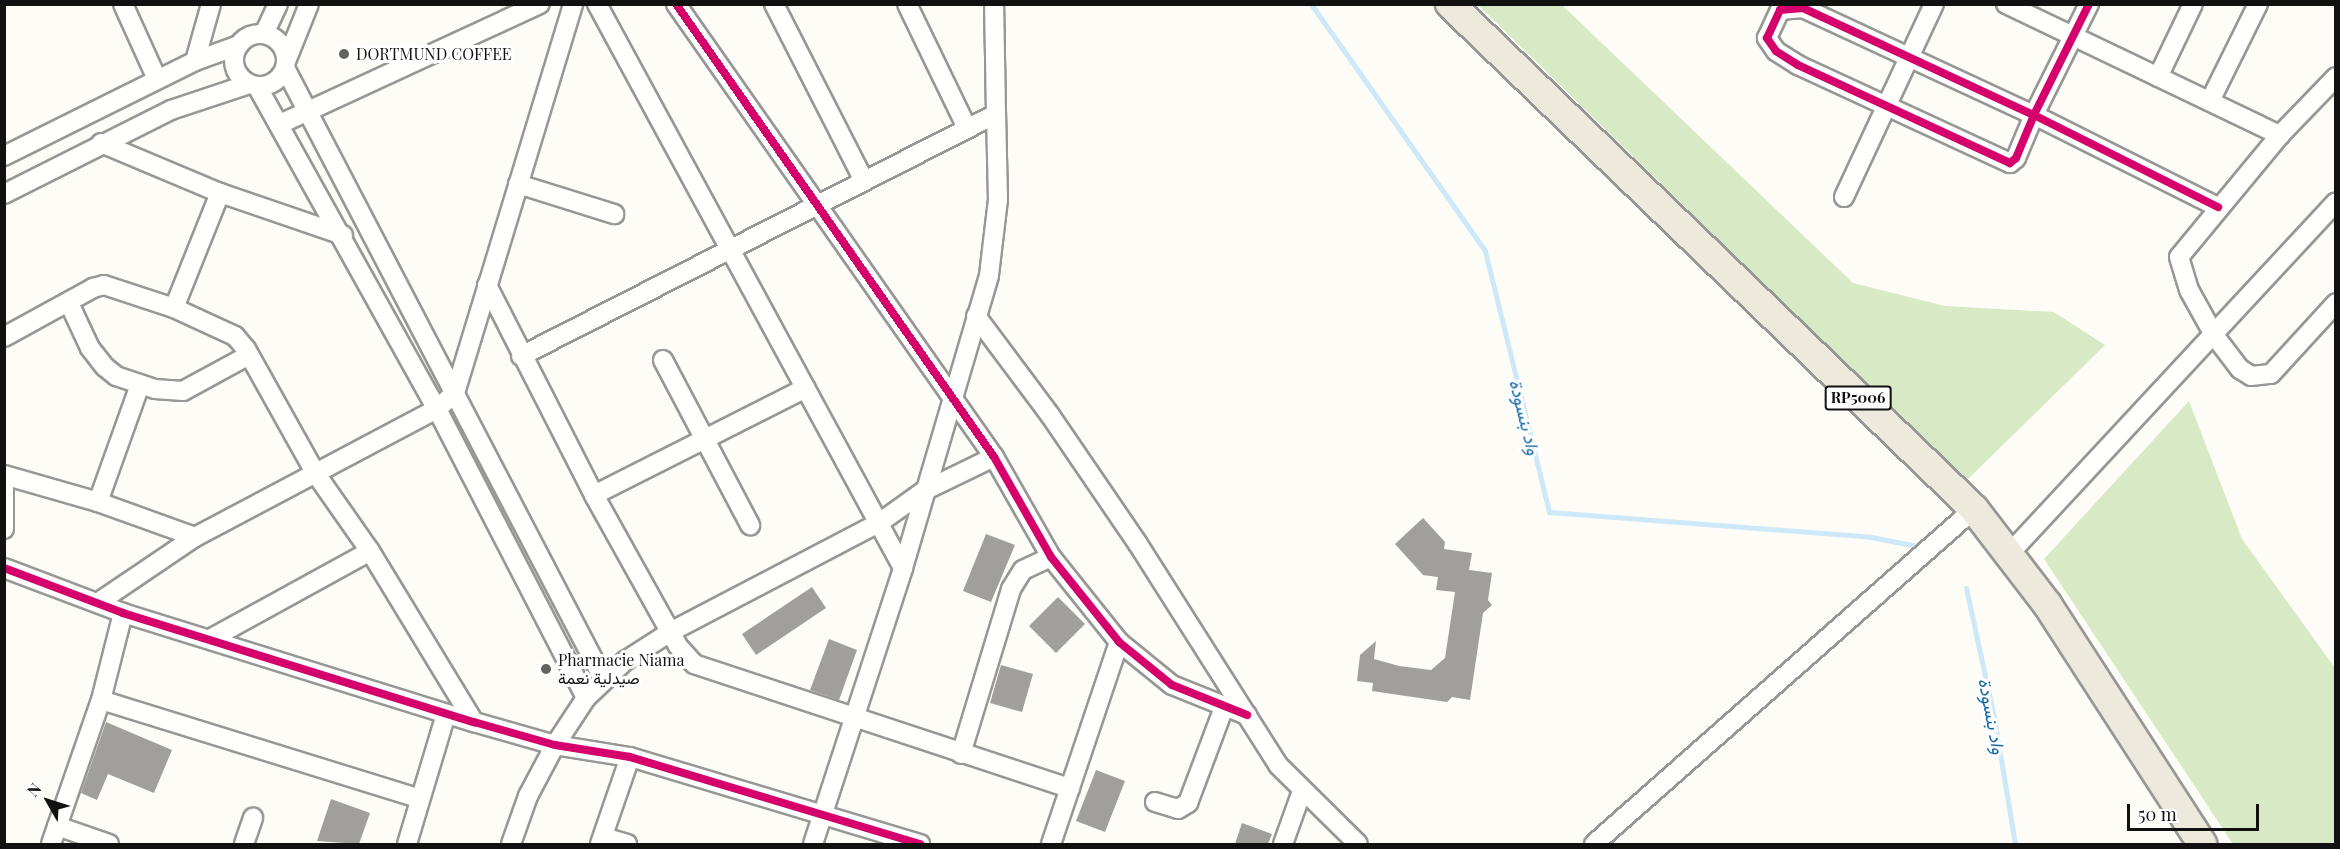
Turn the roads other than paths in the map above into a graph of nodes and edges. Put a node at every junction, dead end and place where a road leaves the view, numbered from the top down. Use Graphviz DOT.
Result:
graph roads {
  1 [pos="123,4"];
  2 [pos="211,4"];
  3 [pos="278,4"];
  4 [pos="309,4"];
  5 [pos="540,4"];
  6 [pos="573,4"];
  7 [pos="597,4"];
  8 [pos="676,4"];
  9 [pos="774,4"];
  10 [pos="907,4"];
  11 [pos="994,4"];
  12 [pos="1450,4"];
  13 [pos="1934,4"];
  14 [pos="2006,4"];
  15 [pos="2089,4"];
  16 [pos="2193,4"];
  17 [pos="2258,4"];
  18 [pos="264,34"];
  19 [pos="2073,37"];
  20 [pos="240,45"];
  21 [pos="1911,56"];
  22 [pos="195,61"];
  23 [pos="286,63"];
  24 [pos="2158,77"];
  25 [pos="2336,77"];
  26 [pos="156,79"];
  27 [pos="253,85"];
  28 [pos="2210,101"];
  29 [pos="1887,105"];
  30 [pos="309,112"];
  31 [pos="996,114"];
  32 [pos="2034,115"];
  33 [pos="280,124"];
  34 [pos="966,126"];
  35 [pos="2280,135"];
  36 [pos="101,143"];
  37 [pos="4,156"];
  38 [pos="864,181"];
  39 [pos="518,184"];
  40 [pos="220,193"];
  41 [pos="4,194"];
  42 [pos="1844,196"];
  43 [pos="2336,202"];
  44 [pos="817,207"];
  45 [pos="2218,207"];
  46 [pos="614,214"];
  47 [pos="343,235"];
  48 [pos="731,252"];
  49 [pos="487,285"];
  50 [pos="69,303"];
  51 [pos="2336,303"];
  52 [pos="174,308"];
  53 [pos="976,316"];
  54 [pos="2214,334"];
  55 [pos="4,337"];
  56 [pos="249,355"];
  57 [pos="521,356"];
  58 [pos="663,360"];
  59 [pos="140,385"];
  60 [pos="806,388"];
  61 [pos="455,393"];
  62 [pos="952,397"];
  63 [pos="436,409"];
  64 [pos="705,439"];
  65 [pos="994,457"];
  66 [pos="316,474"];
  67 [pos="4,475"];
  68 [pos="4,488"];
  69 [pos="924,490"];
  70 [pos="594,495"];
  71 [pos="98,502"];
  72 [pos="1974,509"];
  73 [pos="879,523"];
  74 [pos="750,525"];
  75 [pos="4,529"];
  76 [pos="195,537"];
  77 [pos="370,551"];
  78 [pos="2010,554"];
  79 [pos="1051,557"];
  80 [pos="4,568"];
  81 [pos="903,568"];
  82 [pos="99,602"];
  83 [pos="123,613"];
  84 [pos="672,631"];
  85 [pos="212,638"];
  86 [pos="1119,642"];
  87 [pos="604,680"];
  88 [pos="586,698"];
  89 [pos="101,700"];
  90 [pos="1224,707"];
  91 [pos="446,714"];
  92 [pos="1247,715"];
  93 [pos="853,717"];
  94 [pos="474,722"];
  95 [pos="555,745"];
  96 [pos="961,754"];
  97 [pos="630,757"];
  98 [pos="1070,788"];
  99 [pos="1302,791"];
  100 [pos="420,799"];
  101 [pos="1155,802"];
  102 [pos="824,813"];
  103 [pos="253,818"];
  104 [pos="57,826"];
  105 [pos="602,841"];
  106 [pos="51,844"];
  107 [pos="109,844"];
  108 [pos="244,844"];
  109 [pos="407,844"];
  110 [pos="511,844"];
  111 [pos="627,844"];
  112 [pos="813,844"];
  113 [pos="920,844"];
  114 [pos="1051,844"];
  115 [pos="1283,844"];
  116 [pos="1358,844"];
  117 [pos="1594,844"];
  118 [pos="2202,844"];
  1 -- 26 [label="street"];
  2 -- 22 [label="street"];
  3 -- 18 [label="street"];
  4 -- 23 [label="street"];
  5 -- 30 [label="street"];
  6 -- 39 [label="street"];
  7 -- 48 [label="street"];
  8 -- 44 [label="street"];
  9 -- 38 [label="street"];
  10 -- 34 [label="street"];
  11 -- 31 [label="street"];
  12 -- 72 [label="main road, RP5006"];
  13 -- 21 [label="street"];
  14 -- 19 [label="street"];
  15 -- 19 [label="street"];
  16 -- 24 [label="street"];
  17 -- 28 [label="street"];
  18 -- 20 [label="street"];
  18 -- 23 [label="street"];
  19 -- 24 [label="street"];
  19 -- 32 [label="street"];
  20 -- 22 [label="street"];
  20 -- 27 [label="street"];
  21 -- 29 [label="street"];
  21 -- 29 [label="street"];
  21 -- 32 [label="street"];
  22 -- 26 [label="street"];
  23 -- 27 [label="street"];
  23 -- 30 [label="street"];
  24 -- 28 [label="street"];
  25 -- 35 [label="street"];
  26 -- 37 [label="street"];
  27 -- 33 [label="street"];
  27 -- 36 [label="street"];
  28 -- 35 [label="street"];
  29 -- 32 [label="street"];
  29 -- 42 [label="street"];
  30 -- 33 [label="street"];
  30 -- 61 [label="street"];
  31 -- 34 [label="street"];
  31 -- 53 [label="street"];
  32 -- 45 [label="street"];
  33 -- 47 [label="street"];
  34 -- 38 [label="street"];
  35 -- 45 [label="street"];
  36 -- 40 [label="street"];
  36 -- 41 [label="street"];
  38 -- 44 [label="street"];
  39 -- 46 [label="street"];
  39 -- 49 [label="street"];
  40 -- 47 [label="street"];
  40 -- 52 [label="street"];
  43 -- 54 [label="street"];
  44 -- 48 [label="street"];
  44 -- 62 [label="street"];
  45 -- 54 [label="street"];
  47 -- 63 [label="street"];
  48 -- 57 [label="street"];
  48 -- 60 [label="street"];
  49 -- 57 [label="street"];
  49 -- 61 [label="street"];
  50 -- 52 [label="street"];
  50 -- 55 [label="street"];
  50 -- 59 [label="street"];
  51 -- 54 [label="street"];
  52 -- 56 [label="street"];
  53 -- 62 [label="street"];
  53 -- 92 [label="street"];
  54 -- 78 [label="street"];
  56 -- 59 [label="street"];
  56 -- 66 [label="street"];
  57 -- 70 [label="street"];
  58 -- 64 [label="street"];
  59 -- 71 [label="street"];
  60 -- 64 [label="street"];
  60 -- 73 [label="street"];
  61 -- 63 [label="street"];
  61 -- 87 [label="street"];
  62 -- 65 [label="street"];
  62 -- 69 [label="street"];
  63 -- 66 [label="street"];
  63 -- 88 [label="street"];
  64 -- 70 [label="street"];
  64 -- 74 [label="street"];
  65 -- 69 [label="street"];
  65 -- 79 [label="street"];
  66 -- 76 [label="street"];
  66 -- 77 [label="street"];
  67 -- 71 [label="street"];
  68 -- 75 [label="street"];
  69 -- 73 [label="street"];
  69 -- 81 [label="street"];
  70 -- 84 [label="street"];
  71 -- 76 [label="street"];
  72 -- 78 [label="main road, RP5006"];
  72 -- 117 [label="street"];
  73 -- 81 [label="street"];
  73 -- 84 [label="street"];
  76 -- 82 [label="street"];
  77 -- 85 [label="street"];
  77 -- 94 [label="street"];
  78 -- 118 [label="main road, RP5006"];
  79 -- 86 [label="street"];
  79 -- 96 [label="street"];
  80 -- 82 [label="street"];
  81 -- 93 [label="street"];
  82 -- 83 [label="street"];
  83 -- 85 [label="street"];
  83 -- 89 [label="street"];
  84 -- 87 [label="street"];
  84 -- 93 [label="street"];
  85 -- 91 [label="street"];
  86 -- 90 [label="street"];
  86 -- 98 [label="street"];
  87 -- 88 [label="street"];
  88 -- 95 [label="street"];
  89 -- 100 [label="street"];
  89 -- 104 [label="street"];
  90 -- 92 [label="street"];
  90 -- 101 [label="street"];
  91 -- 94 [label="street"];
  91 -- 100 [label="street"];
  92 -- 99 [label="street"];
  93 -- 96 [label="street"];
  93 -- 102 [label="street"];
  94 -- 95 [label="street"];
  95 -- 97 [label="street"];
  95 -- 110 [label="street"];
  96 -- 98 [label="street"];
  97 -- 102 [label="street"];
  97 -- 105 [label="street"];
  98 -- 114 [label="street"];
  99 -- 115 [label="street"];
  99 -- 116 [label="street"];
  100 -- 109 [label="street"];
  102 -- 112 [label="street"];
  102 -- 113 [label="street"];
  103 -- 108 [label="street"];
  104 -- 106 [label="street"];
  104 -- 107 [label="street"];
  105 -- 111 [label="street"];
}
